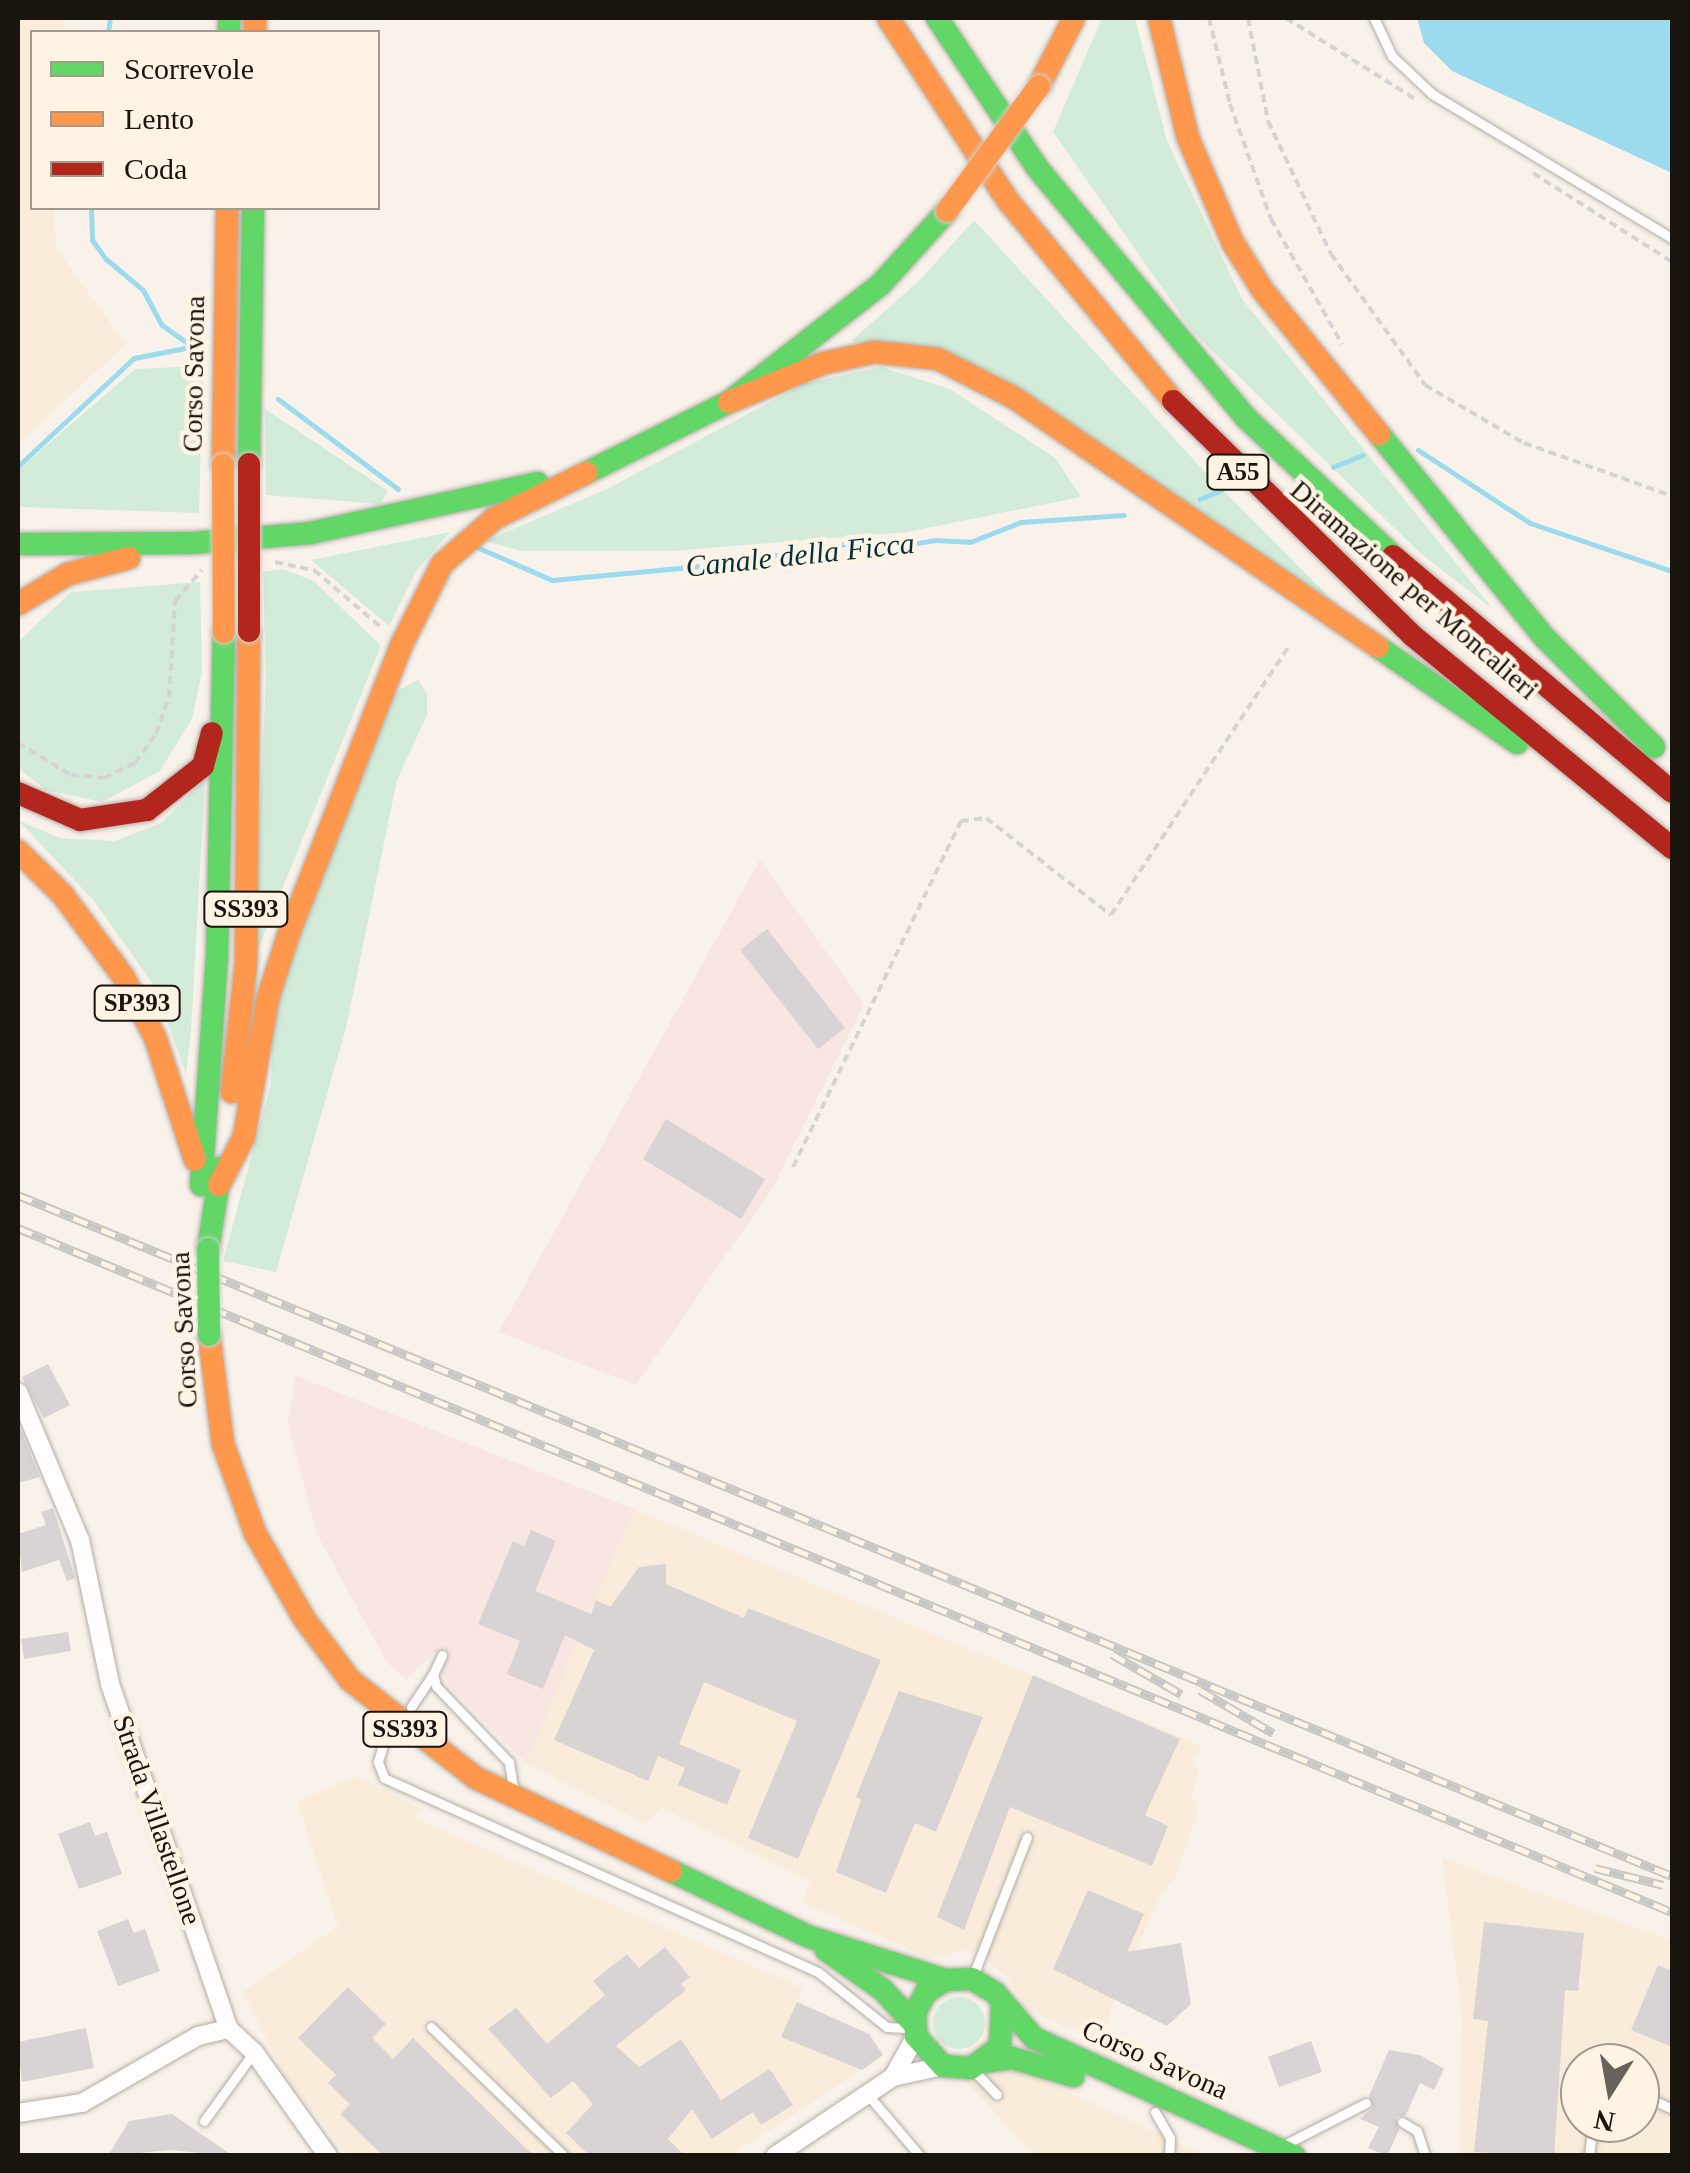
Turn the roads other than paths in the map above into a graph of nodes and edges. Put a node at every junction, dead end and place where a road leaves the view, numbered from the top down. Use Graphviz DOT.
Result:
graph roads {
  1 [pos="888,18"];
  2 [pos="937,18"];
  3 [pos="1074,18"];
  4 [pos="1159,18"];
  5 [pos="1374,18"];
  6 [pos="226,210"];
  7 [pos="252,210"];
  8 [pos="1672,238"];
  9 [pos="729,402"];
  10 [pos="596,468"];
  11 [pos="18,544"];
  12 [pos="193,544"];
  13 [pos="18,604"];
  14 [pos="223,696"];
  15 [pos="1672,766"];
  16 [pos="1672,792"];
  17 [pos="18,793"];
  18 [pos="1618,803"];
  19 [pos="1672,848"];
  20 [pos="18,851"];
  21 [pos="210,1186"];
  22 [pos="18,1392"];
  23 [pos="442,1655"];
  24 [pos="433,1674"];
  25 [pos="411,1707"];
  26 [pos="386,1735"];
  27 [pos="516,1798"];
  28 [pos="1027,1837"];
  29 [pos="776,1922"];
  30 [pos="807,1936"];
  31 [pos="764,1948"];
  32 [pos="972,1979"];
  33 [pos="946,1980"];
  34 [pos="1002,2004"];
  35 [pos="431,2027"];
  36 [pos="229,2028"];
  37 [pos="915,2029"];
  38 [pos="254,2052"];
  39 [pos="978,2065"];
  40 [pos="943,2066"];
  41 [pos="893,2077"];
  42 [pos="868,2094"];
  43 [pos="998,2094"];
  44 [pos="1366,2103"];
  45 [pos="1155,2112"];
  46 [pos="18,2113"];
  47 [pos="204,2121"];
  48 [pos="1402,2122"];
  49 [pos="1286,2152"];
  50 [pos="1169,2155"];
  51 [pos="328,2156"];
  52 [pos="564,2156"];
  53 [pos="775,2156"];
  54 [pos="920,2156"];
  55 [pos="1248,2156"];
  56 [pos="1425,2156"];
  1 -- 18 [label="main road, Diramazione per Moncalieri / A55"];
  2 -- 16 [label="main road, Diramazione per Moncalieri / A55"];
  3 -- 9 [label="main road, bridge"];
  4 -- 15 [label="main road"];
  5 -- 8 [label="lane"];
  6 -- 14 [label="main road, Corso Savona / SS393, bridge"];
  7 -- 21 [label="main road, Corso Savona / SS393, bridge"];
  9 -- 10 [label="main road"];
  9 -- 18 [label="main road"];
  10 -- 12 [label="main road"];
  10 -- 21 [label="main road"];
  11 -- 12 [label="main road"];
  12 -- 13 [label="main road"];
  14 -- 17 [label="main road"];
  14 -- 21 [label="main road, Corso Savona / SS393"];
  18 -- 19 [label="main road, Diramazione per Moncalieri / A55"];
  20 -- 21 [label="main road, SP393"];
  21 -- 27 [label="main road, Corso Savona / SS393, bridge"];
  22 -- 36 [label="street, Strada Villastellone"];
  23 -- 24 [label="lane"];
  24 -- 25 [label="lane"];
  24 -- 27 [label="lane"];
  26 -- 31 [label="lane"];
  27 -- 29 [label="main road, Corso Savona / SS393"];
  28 -- 32 [label="lane"];
  29 -- 30 [label="main road, Corso Savona / SS393"];
  29 -- 31 [label="lane"];
  30 -- 33 [label="main road, Corso Savona / SS393"];
  30 -- 37 [label="main road, Corso Savona / SS393"];
  31 -- 37 [label="lane"];
  32 -- 33 [label="main road"];
  32 -- 34 [label="main road"];
  33 -- 37 [label="main road"];
  34 -- 39 [label="main road"];
  34 -- 49 [label="main road, Corso Savona"];
  35 -- 52 [label="lane"];
  36 -- 38 [label="street"];
  36 -- 46 [label="street"];
  37 -- 40 [label="main road"];
  37 -- 41 [label="street"];
  38 -- 47 [label="lane"];
  38 -- 51 [label="street"];
  39 -- 40 [label="main road"];
  39 -- 43 [label="lane"];
  39 -- 45 [label="main road, Corso Savona"];
  40 -- 41 [label="street"];
  41 -- 42 [label="street"];
  42 -- 53 [label="street"];
  42 -- 54 [label="lane"];
  44 -- 49 [label="lane"];
  45 -- 50 [label="lane"];
  45 -- 55 [label="main road, Corso Savona"];
  48 -- 56 [label="lane"];
}
